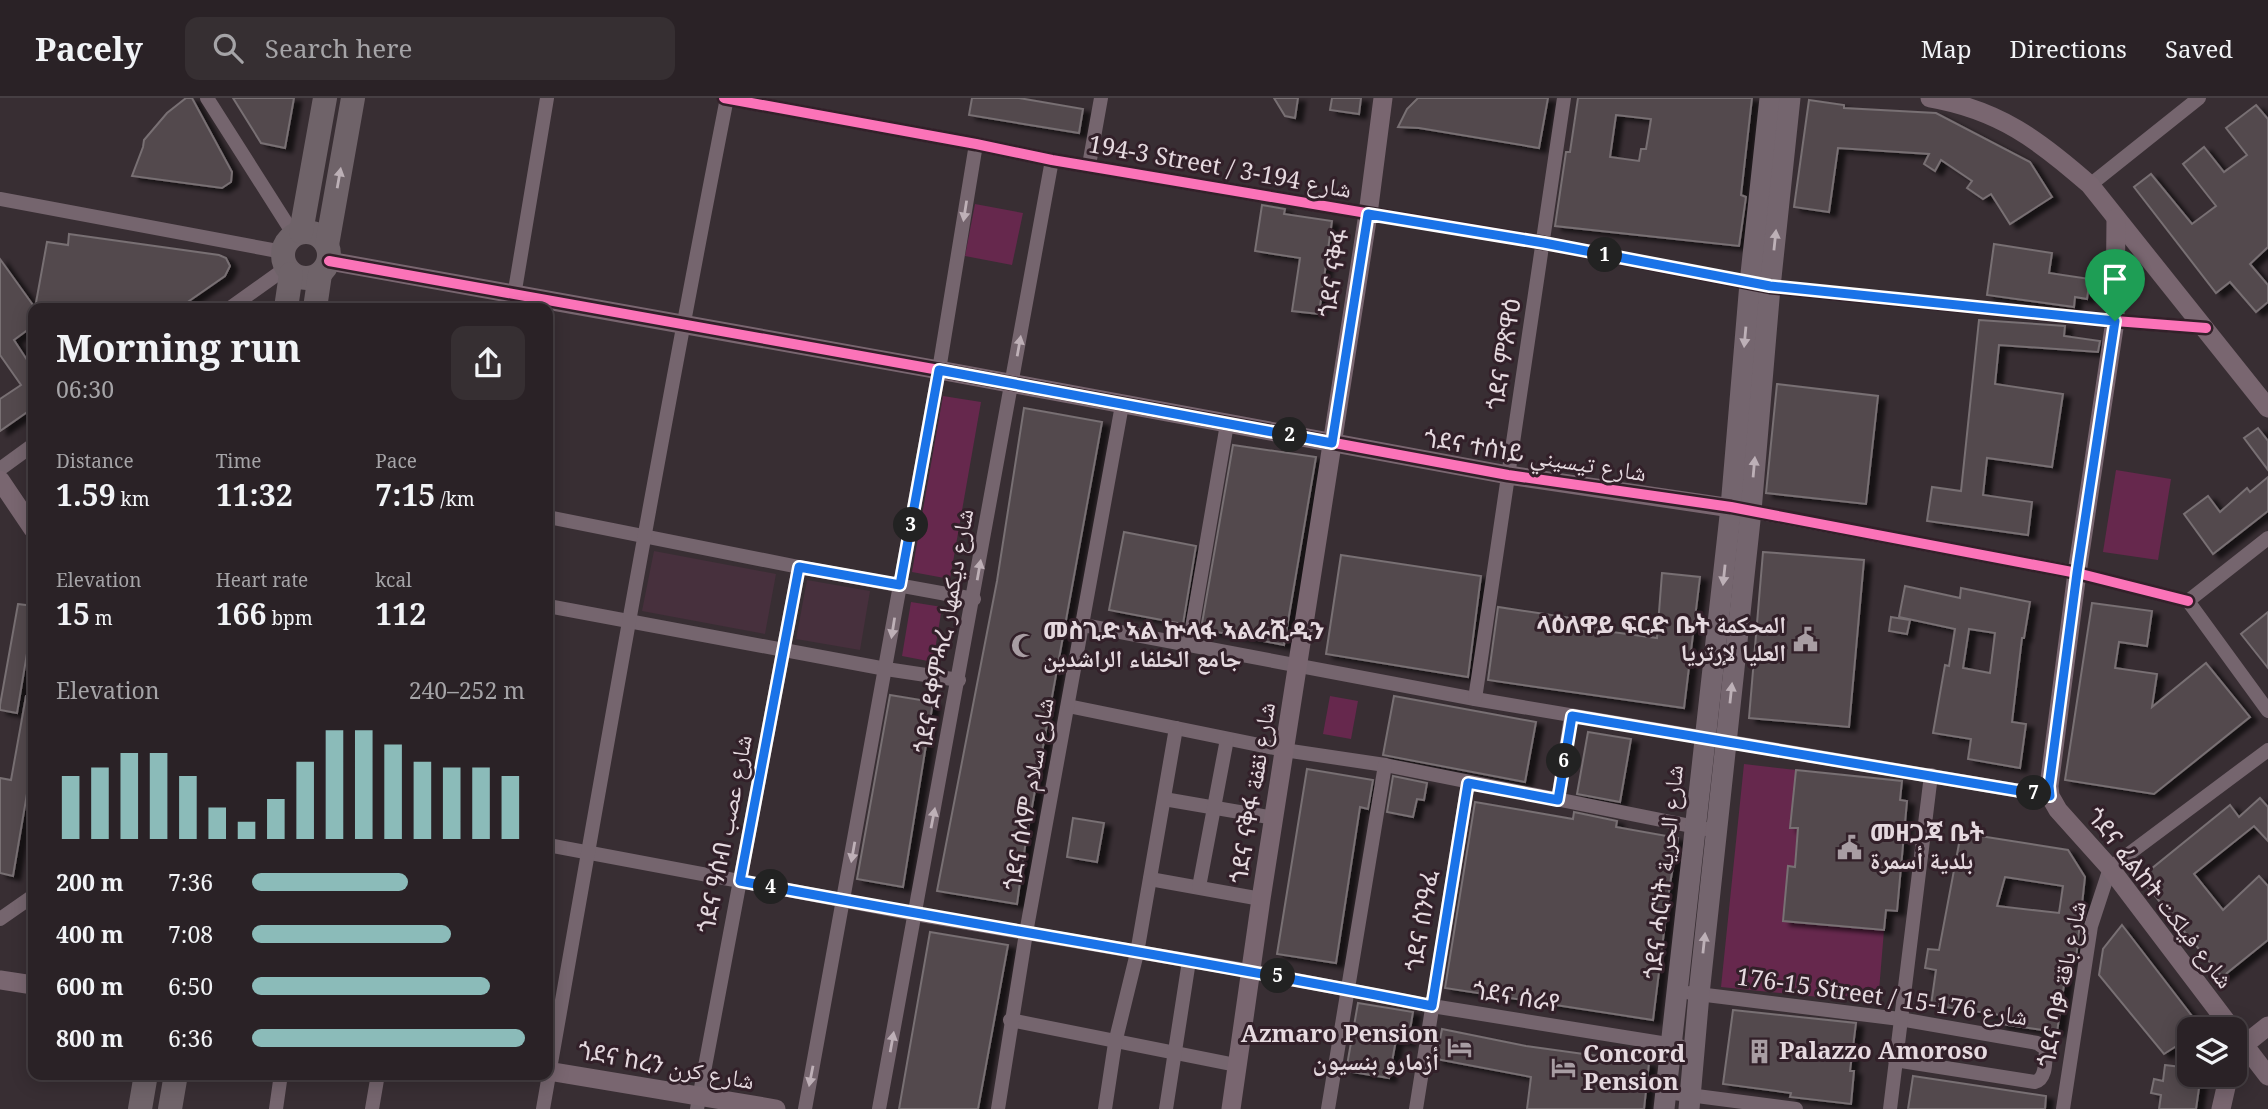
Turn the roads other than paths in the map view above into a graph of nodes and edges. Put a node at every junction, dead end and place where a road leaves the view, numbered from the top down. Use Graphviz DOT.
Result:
graph roads {
  1 [pos="207,98"];
  2 [pos="325,98"];
  3 [pos="353,98"];
  4 [pos="547,98"];
  5 [pos="726,98"];
  6 [pos="1101,98"];
  7 [pos="1564,98"];
  8 [pos="1770,98"];
  9 [pos="1790,98"];
  10 [pos="1930,98"];
  11 [pos="2199,98"];
  12 [pos="1386,102"];
  13 [pos="976,144"];
  14 [pos="1052,160"];
  15 [pos="1089,165"];
  16 [pos="2090,185"];
  17 [pos="0,200"];
  18 [pos="1368,214"];
  19 [pos="2116,218"];
  20 [pos="1544,243"];
  21 [pos="291,252"];
  22 [pos="326,260"];
  23 [pos="1760,285"];
  24 [pos="513,301"];
  25 [pos="235,303"];
  26 [pos="286,303"];
  27 [pos="316,303"];
  28 [pos="553,306"];
  29 [pos="2115,321"];
  30 [pos="683,324"];
  31 [pos="2206,328"];
  32 [pos="939,370"];
  33 [pos="1012,385"];
  34 [pos="1122,405"];
  35 [pos="2268,408"];
  36 [pos="1227,424"];
  37 [pos="1332,443"];
  38 [pos="28,449"];
  39 [pos="0,469"];
  40 [pos="1508,475"];
  41 [pos="0,480"];
  42 [pos="1741,509"];
  43 [pos="553,518"];
  44 [pos="28,522"];
  45 [pos="644,537"];
  46 [pos="2268,538"];
  47 [pos="799,567"];
  48 [pos="2077,573"];
  49 [pos="900,585"];
  50 [pos="974,599"];
  51 [pos="2188,601"];
  52 [pos="553,607"];
  53 [pos="630,622"];
  54 [pos="1083,625"];
  55 [pos="1189,645"];
  56 [pos="784,648"];
  57 [pos="1297,665"];
  58 [pos="886,669"];
  59 [pos="959,680"];
  60 [pos="1475,699"];
  61 [pos="1068,706"];
  62 [pos="2268,711"];
  63 [pos="1572,716"];
  64 [pos="1176,728"];
  65 [pos="1227,738"];
  66 [pos="1716,740"];
  67 [pos="1284,750"];
  68 [pos="2268,750"];
  69 [pos="1385,765"];
  70 [pos="1930,775"];
  71 [pos="1468,783"];
  72 [pos="2050,796"];
  73 [pos="1164,799"];
  74 [pos="1558,800"];
  75 [pos="1214,807"];
  76 [pos="1274,818"];
  77 [pos="1695,828"];
  78 [pos="1716,831"];
  79 [pos="553,846"];
  80 [pos="588,853"];
  81 [pos="2110,868"];
  82 [pos="1150,879"];
  83 [pos="740,881"];
  84 [pos="1199,887"];
  85 [pos="28,899"];
  86 [pos="1261,900"];
  87 [pos="845,901"];
  88 [pos="915,914"];
  89 [pos="0,919"];
  90 [pos="1026,933"];
  91 [pos="1137,953"];
  92 [pos="1189,961"];
  93 [pos="1250,971"];
  94 [pos="0,980"];
  95 [pos="28,984"];
  96 [pos="1348,989"];
  97 [pos="1677,991"];
  98 [pos="1699,994"];
  99 [pos="1432,1006"];
  100 [pos="2218,1017"];
  101 [pos="1900,1019"];
  102 [pos="1010,1020"];
  103 [pos="2268,1026"];
  104 [pos="2247,1036"];
  105 [pos="1115,1043"];
  106 [pos="1670,1045"];
  107 [pos="1693,1048"];
  108 [pos="553,1049"];
  109 [pos="1174,1054"];
  110 [pos="2247,1054"];
  111 [pos="1895,1060"];
  112 [pos="1237,1065"];
  113 [pos="553,1072"];
  114 [pos="2268,1076"];
  115 [pos="145,1080"];
  116 [pos="175,1080"];
  117 [pos="280,1080"];
  118 [pos="377,1080"];
  119 [pos="548,1080"];
  120 [pos="2226,1087"];
  121 [pos="1665,1100"];
  122 [pos="1689,1102"];
  123 [pos="698,1103"];
  124 [pos="140,1109"];
  125 [pos="170,1109"];
  126 [pos="276,1109"];
  127 [pos="372,1109"];
  128 [pos="543,1109"];
  129 [pos="776,1109"];
  130 [pos="805,1109"];
  131 [pos="879,1109"];
  132 [pos="998,1109"];
  133 [pos="1105,1109"];
  134 [pos="1166,1109"];
  135 [pos="1231,1109"];
  136 [pos="1328,1109"];
  137 [pos="1416,1109"];
  138 [pos="1796,1109"];
  139 [pos="1890,1109"];
  140 [pos="2063,1109"];
  141 [pos="2221,1109"];
  1 -- 21 [label="street"];
  2 -- 21 [label="highway"];
  22 -- 3 [label="highway, one-way"];
  4 -- 24 [label="street"];
  5 -- 13 [label="street, 194-3 Street / شارع 194-3"];
  5 -- 30 [label="street"];
  6 -- 15 [label="street"];
  7 -- 20 [label="street, ጎደና ምጽዋዕ"];
  8 -- 23 [label="main road, ጎደና ሓርነት شارع الحرية"];
  23 -- 9 [label="main road, ጎደና ሓርነት شارع الحرية, one-way"];
  10 -- 16 [label="street"];
  11 -- 16 [label="street"];
  12 -- 18 [label="street, ጎደና ናቅፋ"];
  13 -- 14 [label="street, 194-3 Street / شارع 194-3"];
  13 -- 32 [label="street, one-way"];
  14 -- 15 [label="street, 194-3 Street / شارع 194-3"];
  33 -- 14 [label="street, ጎደና ደቀምሓረ شارع ديكمهار, one-way"];
  15 -- 18 [label="street, 194-3 Street / شارع 194-3"];
  16 -- 19 [label="street"];
  17 -- 21 [label="street"];
  18 -- 20 [label="street, 194-3 Street / شارع 194-3"];
  18 -- 37 [label="street, ጎደና ናቅፋ"];
  19 -- 29 [label="street"];
  19 -- 31 [label="street"];
  20 -- 23 [label="street, 194-3 Street / شارع 194-3"];
  20 -- 40 [label="street, ጎደና ምጽዋዕ"];
  21 -- 22 [label="highway"];
  21 -- 22 [label="highway"];
  21 -- 25 [label="street"];
  21 -- 26 [label="highway"];
  22 -- 24 [label="street, ጎደና ተሰነይ شارع تيسيني"];
  22 -- 27 [label="highway"];
  23 -- 29 [label="street, 194-3 Street / شارع 194-3"];
  23 -- 42 [label="main road, ጎደና ሓርነት شارع الحرية"];
  28 -- 30 [label="street, ጎደና ተሰነይ شارع تيسيني"];
  29 -- 31 [label="street, 194-3 Street / شارع 194-3"];
  29 -- 48 [label="street"];
  30 -- 32 [label="street, ጎደና ተሰነይ شارع تيسيني"];
  30 -- 45 [label="street"];
  31 -- 35 [label="street"];
  32 -- 33 [label="street, ጎደና ተሰነይ شارع تيسيني"];
  32 -- 49 [label="street"];
  33 -- 34 [label="street, ጎደና ተሰነይ شارع تيسيني"];
  50 -- 33 [label="street, ጎደና ደቀምሓረ شارع ديكمهار, one-way"];
  34 -- 36 [label="street, ጎደና ተሰነይ شارع تيسيني"];
  34 -- 54 [label="street, ጎደና ሰላም شارع سلام"];
  36 -- 37 [label="street, ጎደና ተሰነይ شارع تيسيني"];
  36 -- 55 [label="street"];
  37 -- 40 [label="street, ጎደና ተሰነይ شارع تيسيني"];
  37 -- 57 [label="street, ጎደና ናቅፋ شارع نقفة"];
  38 -- 39 [label="street"];
  40 -- 42 [label="street, ጎደና ተሰነይ شارع تيسيني"];
  40 -- 60 [label="street, ጎደና ምጽዋዕ"];
  41 -- 44 [label="street"];
  42 -- 48 [label="street"];
  42 -- 66 [label="main road, ጎደና ሓርነት شارع الحرية"];
  43 -- 45 [label="street"];
  45 -- 47 [label="street"];
  45 -- 53 [label="street"];
  46 -- 51 [label="street"];
  47 -- 49 [label="street"];
  47 -- 56 [label="street, ጎደና ዓሰብ شارع عصب"];
  48 -- 51 [label="street"];
  48 -- 72 [label="street"];
  49 -- 50 [label="street"];
  49 -- 58 [label="street, one-way"];
  50 -- 59 [label="street, ጎደና ደቀምሓረ شارع ديكمهار"];
  51 -- 62 [label="street"];
  52 -- 53 [label="street"];
  53 -- 56 [label="street"];
  53 -- 80 [label="street"];
  54 -- 55 [label="street"];
  54 -- 61 [label="street, ጎደና ሰላም شارع سلام"];
  55 -- 57 [label="street"];
  56 -- 58 [label="street"];
  56 -- 83 [label="street, ጎደና ዓሰብ شارع عصب"];
  57 -- 60 [label="street"];
  57 -- 67 [label="street, ጎደና ናቅፋ شارع نقفة"];
  58 -- 59 [label="street"];
  58 -- 87 [label="street, one-way"];
  88 -- 59 [label="street, ጎደና ደቀምሓረ شارع ديكمهار, one-way"];
  60 -- 63 [label="street"];
  61 -- 64 [label="street"];
  61 -- 90 [label="street, ጎደና ሰላም شارع سلام"];
  63 -- 66 [label="street"];
  63 -- 74 [label="street"];
  64 -- 65 [label="street"];
  64 -- 73 [label="street"];
  65 -- 67 [label="street"];
  65 -- 75 [label="street"];
  66 -- 70 [label="street"];
  66 -- 77 [label="main road, ጎደና ሓርነት شارع الحرية"];
  66 -- 78 [label="main road, ጎደና ሓርነት شارع الحرية"];
  67 -- 69 [label="street"];
  67 -- 76 [label="street, ጎደና ናቅፋ شارع نقفة"];
  68 -- 81 [label="street"];
  69 -- 71 [label="street"];
  69 -- 96 [label="street"];
  70 -- 72 [label="street"];
  70 -- 101 [label="street"];
  71 -- 74 [label="street"];
  71 -- 99 [label="street, ጎደና ሰንዓፈ"];
  72 -- 81 [label="street, ጎደና ፈልከት شارع فيلكت"];
  73 -- 75 [label="street"];
  73 -- 82 [label="street"];
  74 -- 77 [label="street"];
  75 -- 76 [label="street"];
  75 -- 84 [label="street"];
  76 -- 86 [label="street, ጎደና ናቅፋ شارع نقفة"];
  77 -- 78 [label="street"];
  77 -- 97 [label="main road, ጎደና ሓርነት شارع الحرية"];
  98 -- 78 [label="main road, ጎደና ሓርነት شارع الحرية, one-way"];
  79 -- 80 [label="street, ጎደና ሰራየ"];
  80 -- 83 [label="street, ጎደና ሰራየ"];
  80 -- 108 [label="street"];
  81 -- 100 [label="street, ጎደና ፈልከት شارع فيلكت"];
  81 -- 140 [label="street, ጎደና ባቃ شارع باقة"];
  82 -- 84 [label="street"];
  82 -- 91 [label="street"];
  83 -- 87 [label="street, ጎደና ሰራየ"];
  83 -- 123 [label="street, ጎደና ዓሰብ شارع عصب"];
  84 -- 86 [label="street"];
  85 -- 89 [label="street"];
  86 -- 93 [label="street, ጎደና ናቅፋ شارع نقفة"];
  87 -- 88 [label="street, ጎደና ሰራየ"];
  87 -- 130 [label="street, one-way"];
  88 -- 90 [label="street, ጎደና ሰራየ"];
  131 -- 88 [label="street, ጎደና ደቀምሓረ شارع ديكمهار, one-way"];
  90 -- 91 [label="street, ጎደና ሰራየ"];
  90 -- 102 [label="street, ጎደና ሰላም شارع سلام"];
  91 -- 92 [label="street, ጎደና ሰራየ"];
  91 -- 105 [label="street"];
  92 -- 93 [label="street, ጎደና ሰራየ"];
  92 -- 109 [label="street"];
  93 -- 96 [label="street, ጎደና ሰራየ"];
  93 -- 112 [label="street, ጎደና ናቅፋ شارع نقفة"];
  94 -- 95 [label="street"];
  96 -- 99 [label="street, ጎደና ሰራየ"];
  96 -- 136 [label="street"];
  97 -- 98 [label="street, 176-15 Street / شارع 176-15"];
  97 -- 106 [label="main road, ጎደና ሓርነት شارع الحرية"];
  98 -- 101 [label="street, 176-15 Street / شارع 176-15"];
  98 -- 107 [label="main road, ጎደና ሓርነት شارع الحرية"];
  99 -- 106 [label="street, ጎደና ሰራየ"];
  99 -- 137 [label="street, ጎደና ሰንዓፈ"];
  101 -- 111 [label="street"];
  101 -- 111 [label="street, 176-15 Street / شارع 176-15"];
  102 -- 105 [label="street"];
  102 -- 132 [label="street, ጎደና ሰላም شارع سلام"];
  103 -- 104 [label="street"];
  105 -- 109 [label="street"];
  105 -- 133 [label="street"];
  106 -- 107 [label="street, ጎደና ሰራየ"];
  106 -- 121 [label="main road, ጎደና ሓርነት شارع الحرية"];
  107 -- 122 [label="main road, ጎደና ሓርነት شارع الحرية"];
  109 -- 112 [label="street"];
  109 -- 134 [label="street"];
  110 -- 114 [label="street, ጎደና ፈልከት شارع فيلكت"];
  111 -- 139 [label="street"];
  112 -- 135 [label="street, ጎደና ናቅፋ شارع نقفة"];
  113 -- 123 [label="street, ጎደና ከረን شارع كرن"];
  115 -- 124 [label="highway"];
  116 -- 125 [label="highway"];
  117 -- 126 [label="street"];
  118 -- 127 [label="street"];
  119 -- 128 [label="street"];
  120 -- 141 [label="street"];
  121 -- 122 [label="street"];
  122 -- 138 [label="street"];
  123 -- 129 [label="street, ጎደና ከረን شارع كرن"];
}
